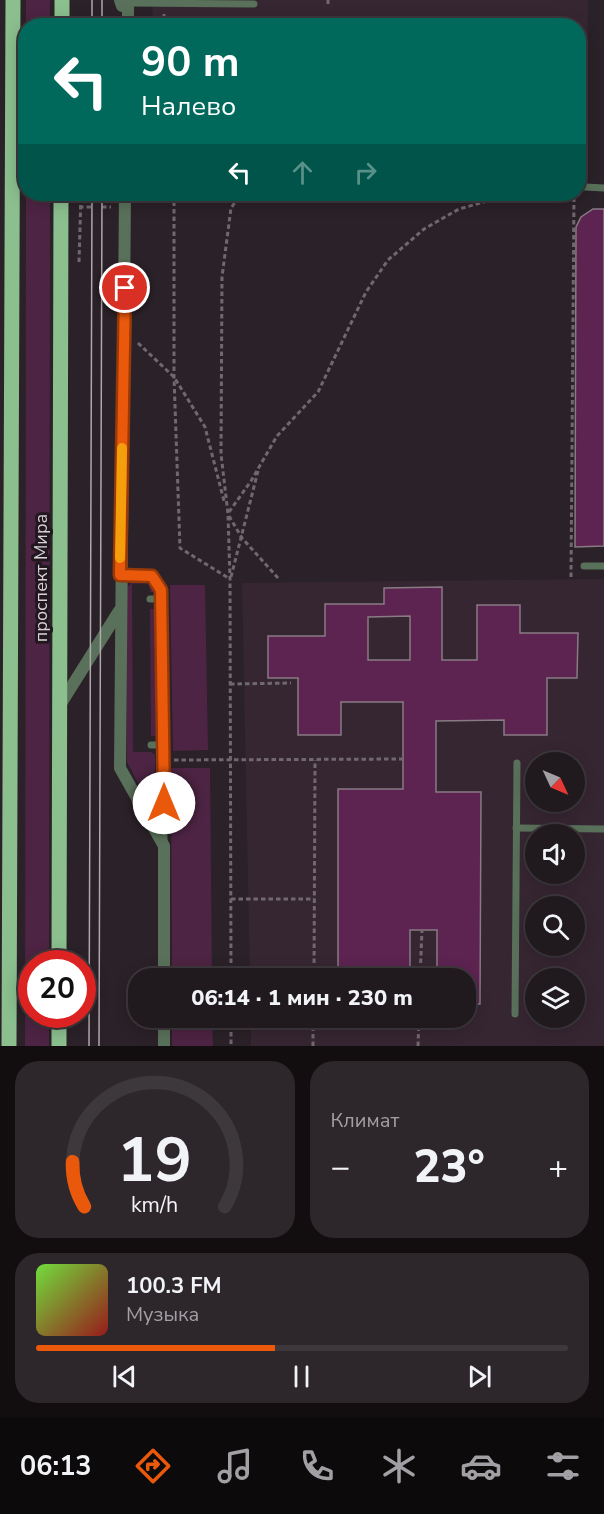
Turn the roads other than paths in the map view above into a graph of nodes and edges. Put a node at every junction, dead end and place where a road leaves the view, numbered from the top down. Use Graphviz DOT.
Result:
graph roads {
  1 [pos="13,0"];
  2 [pos="62,0"];
  3 [pos="124,2"];
  4 [pos="254,4"];
  5 [pos="62,18"];
  6 [pos="127,18"];
  7 [pos="586,187"];
  8 [pos="604,188"];
  9 [pos="62,201"];
  10 [pos="125,201"];
  11 [pos="584,566"];
  12 [pos="604,566"];
  13 [pos="120,575"];
  14 [pos="150,599"];
  15 [pos="162,599"];
  16 [pos="120,610"];
  17 [pos="60,705"];
  18 [pos="151,745"];
  19 [pos="164,745"];
  20 [pos="517,763"];
  21 [pos="5,769"];
  22 [pos="516,828"];
  23 [pos="604,829"];
  24 [pos="164,846"];
  25 [pos="59,950"];
  26 [pos="164,968"];
  27 [pos="8,991"];
  28 [pos="0,1010"];
  29 [pos="514,1014"];
  30 [pos="59,1028"];
  31 [pos="164,1028"];
  32 [pos="9,1046"];
  33 [pos="59,1046"];
  34 [pos="165,1046"];
  1 -- 21 [label="main road, проспект Мира"];
  2 -- 5 [label="main road"];
  3 -- 4 [label="lane"];
  3 -- 6 [label="street"];
  7 -- 8 [label="lane"];
  9 -- 17 [label="main road, проспект Мира"];
  10 -- 13 [label="street"];
  11 -- 12 [label="lane"];
  13 -- 15 [label="lane"];
  13 -- 16 [label="street"];
  14 -- 15 [label="lane"];
  15 -- 19 [label="lane"];
  16 -- 17 [label="street"];
  16 -- 24 [label="street"];
  17 -- 25 [label="main road, проспект Мира"];
  18 -- 19 [label="lane"];
  19 -- 24 [label="lane"];
  20 -- 22 [label="lane"];
  21 -- 27 [label="main road, проспект Мира"];
  22 -- 23 [label="lane"];
  22 -- 29 [label="lane"];
  24 -- 26 [label="street"];
  27 -- 28 [label="street"];
  27 -- 32 [label="main road, проспект Мира"];
  30 -- 33 [label="main road"];
  31 -- 34 [label="street"];
}
